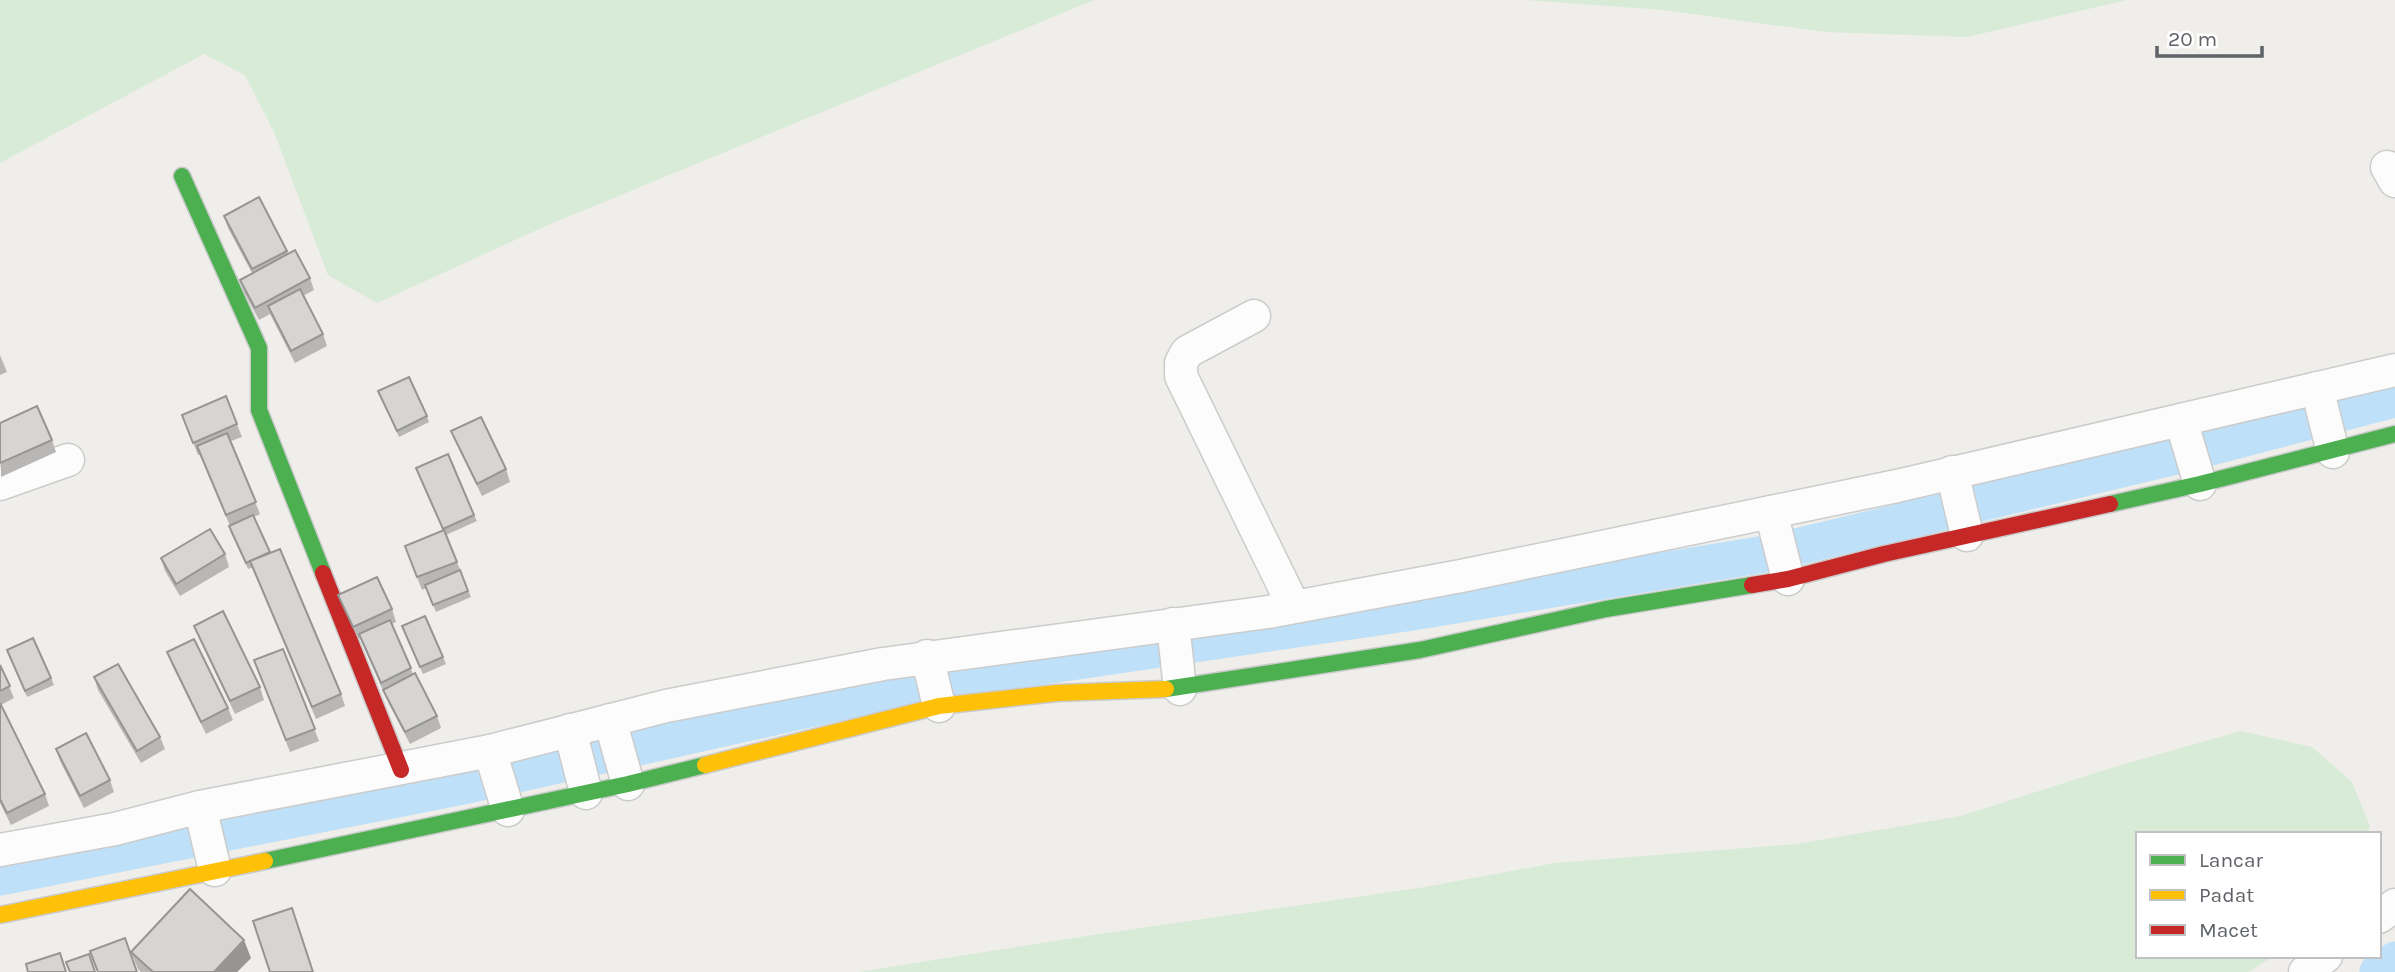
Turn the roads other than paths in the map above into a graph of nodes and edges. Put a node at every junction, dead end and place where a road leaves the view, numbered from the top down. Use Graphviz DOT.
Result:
graph roads {
  1 [pos="182,176"];
  2 [pos="1254,316"];
  3 [pos="2395,370"];
  4 [pos="2319,395"];
  5 [pos="2184,428"];
  6 [pos="2395,434"];
  7 [pos="2332,444"];
  8 [pos="68,460"];
  9 [pos="2197,476"];
  10 [pos="0,484"];
  11 [pos="1959,503"];
  12 [pos="1772,520"];
  13 [pos="1786,571"];
  14 [pos="1294,607"];
  15 [pos="1174,629"];
  16 [pos="1179,678"];
  17 [pos="933,683"];
  18 [pos="573,738"];
  19 [pos="620,755"];
  20 [pos="401,770"];
  21 [pos="499,781"];
  22 [pos="584,787"];
  23 [pos="201,813"];
  24 [pos="0,850"];
  25 [pos="212,861"];
  26 [pos="0,915"];
  27 [pos="2323,958"];
  28 [pos="2305,972"];
  1 -- 20 [label="street"];
  2 -- 14 [label="street"];
  3 -- 4 [label="street"];
  4 -- 5 [label="street"];
  4 -- 7 [label="street"];
  5 -- 9 [label="street"];
  5 -- 11 [label="street"];
  6 -- 7 [label="street"];
  7 -- 9 [label="street"];
  8 -- 10 [label="street"];
  9 -- 11 [label="street"];
  11 -- 12 [label="street"];
  11 -- 13 [label="street"];
  12 -- 13 [label="street"];
  12 -- 14 [label="street"];
  13 -- 16 [label="street"];
  14 -- 15 [label="street"];
  15 -- 16 [label="street"];
  15 -- 17 [label="street"];
  16 -- 17 [label="street"];
  17 -- 19 [label="street"];
  17 -- 19 [label="street"];
  18 -- 19 [label="street"];
  18 -- 21 [label="street"];
  18 -- 22 [label="street"];
  19 -- 22 [label="street"];
  20 -- 21 [label="street"];
  20 -- 23 [label="street"];
  21 -- 22 [label="street"];
  21 -- 25 [label="street"];
  23 -- 24 [label="street"];
  23 -- 25 [label="street"];
  25 -- 26 [label="street"];
  27 -- 28 [label="street"];
}
